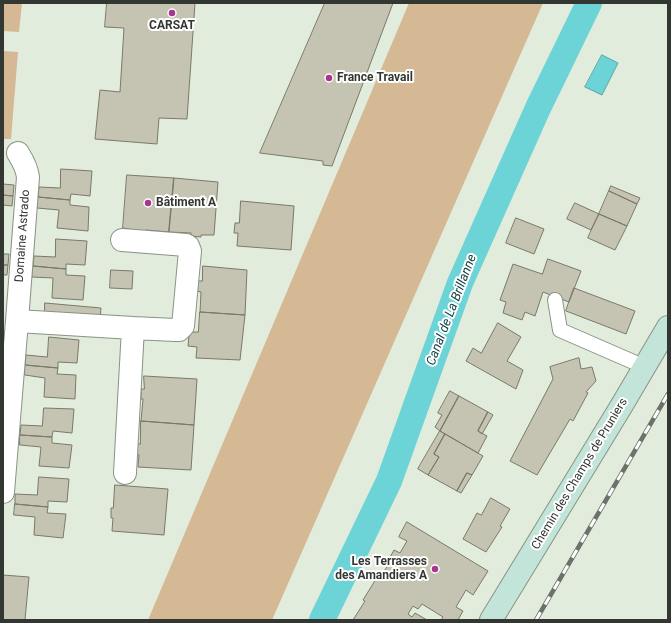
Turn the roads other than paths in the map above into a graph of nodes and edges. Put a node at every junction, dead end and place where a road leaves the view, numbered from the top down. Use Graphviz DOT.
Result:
graph roads {
  1 [pos="18,153"];
  2 [pos="122,240"];
  3 [pos="555,300"];
  4 [pos="17,321"];
  5 [pos="668,326"];
  6 [pos="133,328"];
  7 [pos="644,367"];
  8 [pos="125,473"];
  9 [pos="3,492"];
  10 [pos="491,620"];
  1 -- 4 [label="street, Domaine Astrado"];
  2 -- 6 [label="street"];
  3 -- 7 [label="lane"];
  4 -- 6 [label="street"];
  4 -- 9 [label="street, Domaine Astrado"];
  5 -- 7 [label="street, Chemin des Champs de Pruniers"];
  6 -- 8 [label="street"];
  7 -- 10 [label="street, Chemin des Champs de Pruniers"];
}
